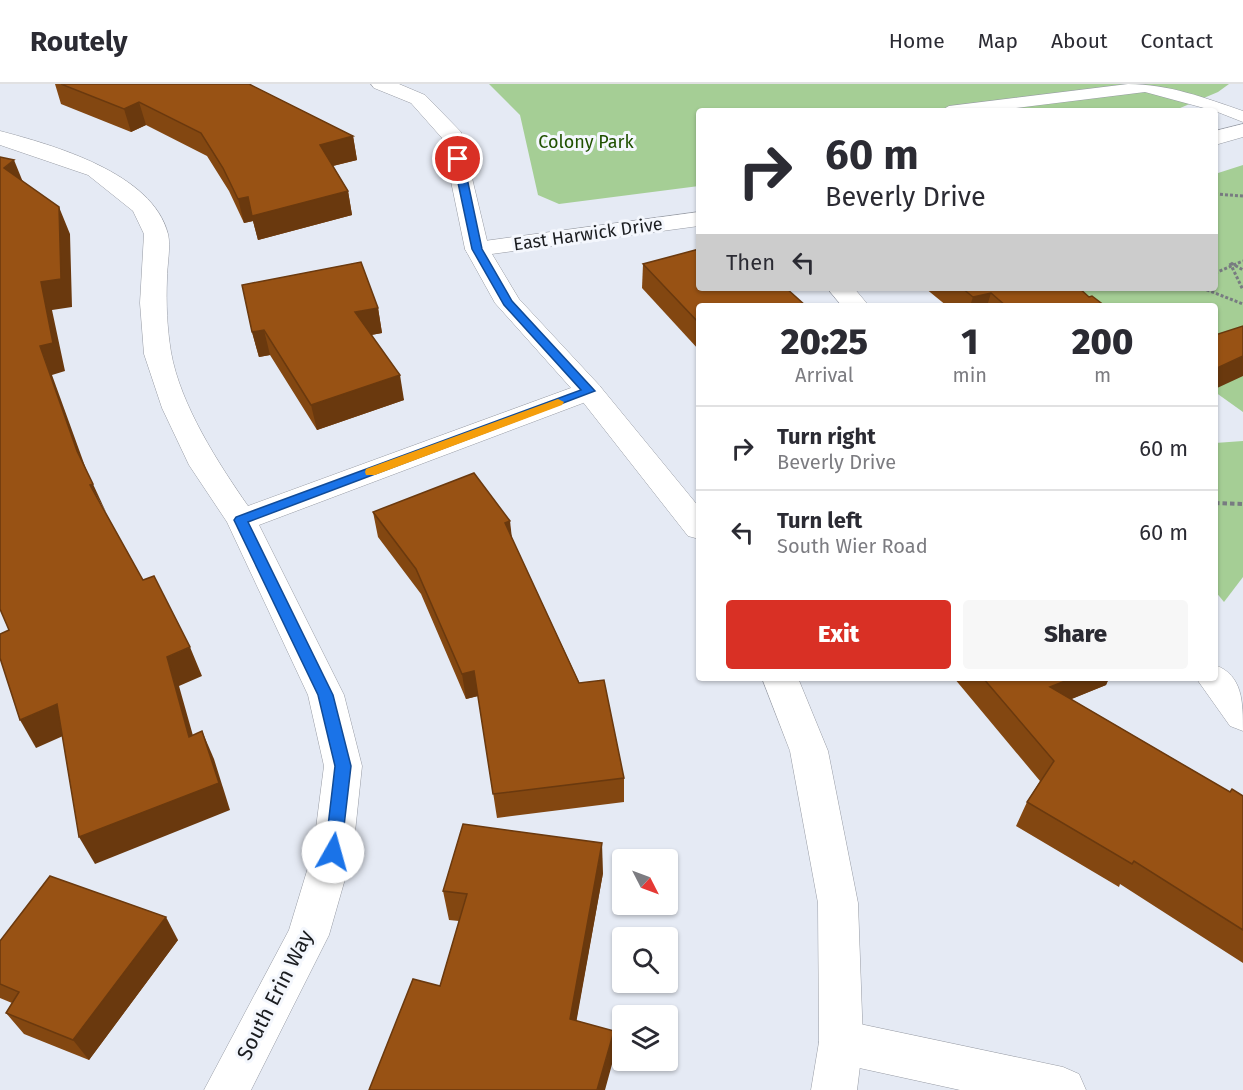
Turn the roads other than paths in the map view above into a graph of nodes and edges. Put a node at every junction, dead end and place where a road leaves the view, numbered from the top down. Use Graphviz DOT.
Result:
graph roads {
  1 [pos="381,84"];
  2 [pos="974,108"];
  3 [pos="1218,108"];
  4 [pos="1218,108"];
  5 [pos="1243,117"];
  6 [pos="1243,130"];
  7 [pos="1218,137"];
  8 [pos="0,138"];
  9 [pos="696,219"];
  10 [pos="477,249"];
  11 [pos="843,291"];
  12 [pos="853,303"];
  13 [pos="589,391"];
  14 [pos="241,520"];
  15 [pos="696,524"];
  16 [pos="781,681"];
  17 [pos="1216,681"];
  18 [pos="1243,716"];
  19 [pos="841,1042"];
  20 [pos="226,1090"];
  21 [pos="834,1090"];
  22 [pos="1063,1090"];
  1 -- 10 [label="street"];
  2 -- 4 [label="lane"];
  3 -- 5 [label="lane"];
  6 -- 7 [label="street"];
  8 -- 14 [label="street, South Erin Way"];
  9 -- 10 [label="street, East Harwick Drive"];
  10 -- 13 [label="street"];
  11 -- 12 [label="street"];
  13 -- 14 [label="street"];
  13 -- 15 [label="street"];
  14 -- 20 [label="street, South Erin Way"];
  16 -- 19 [label="street"];
  17 -- 18 [label="street"];
  19 -- 21 [label="street"];
  19 -- 22 [label="street"];
}
